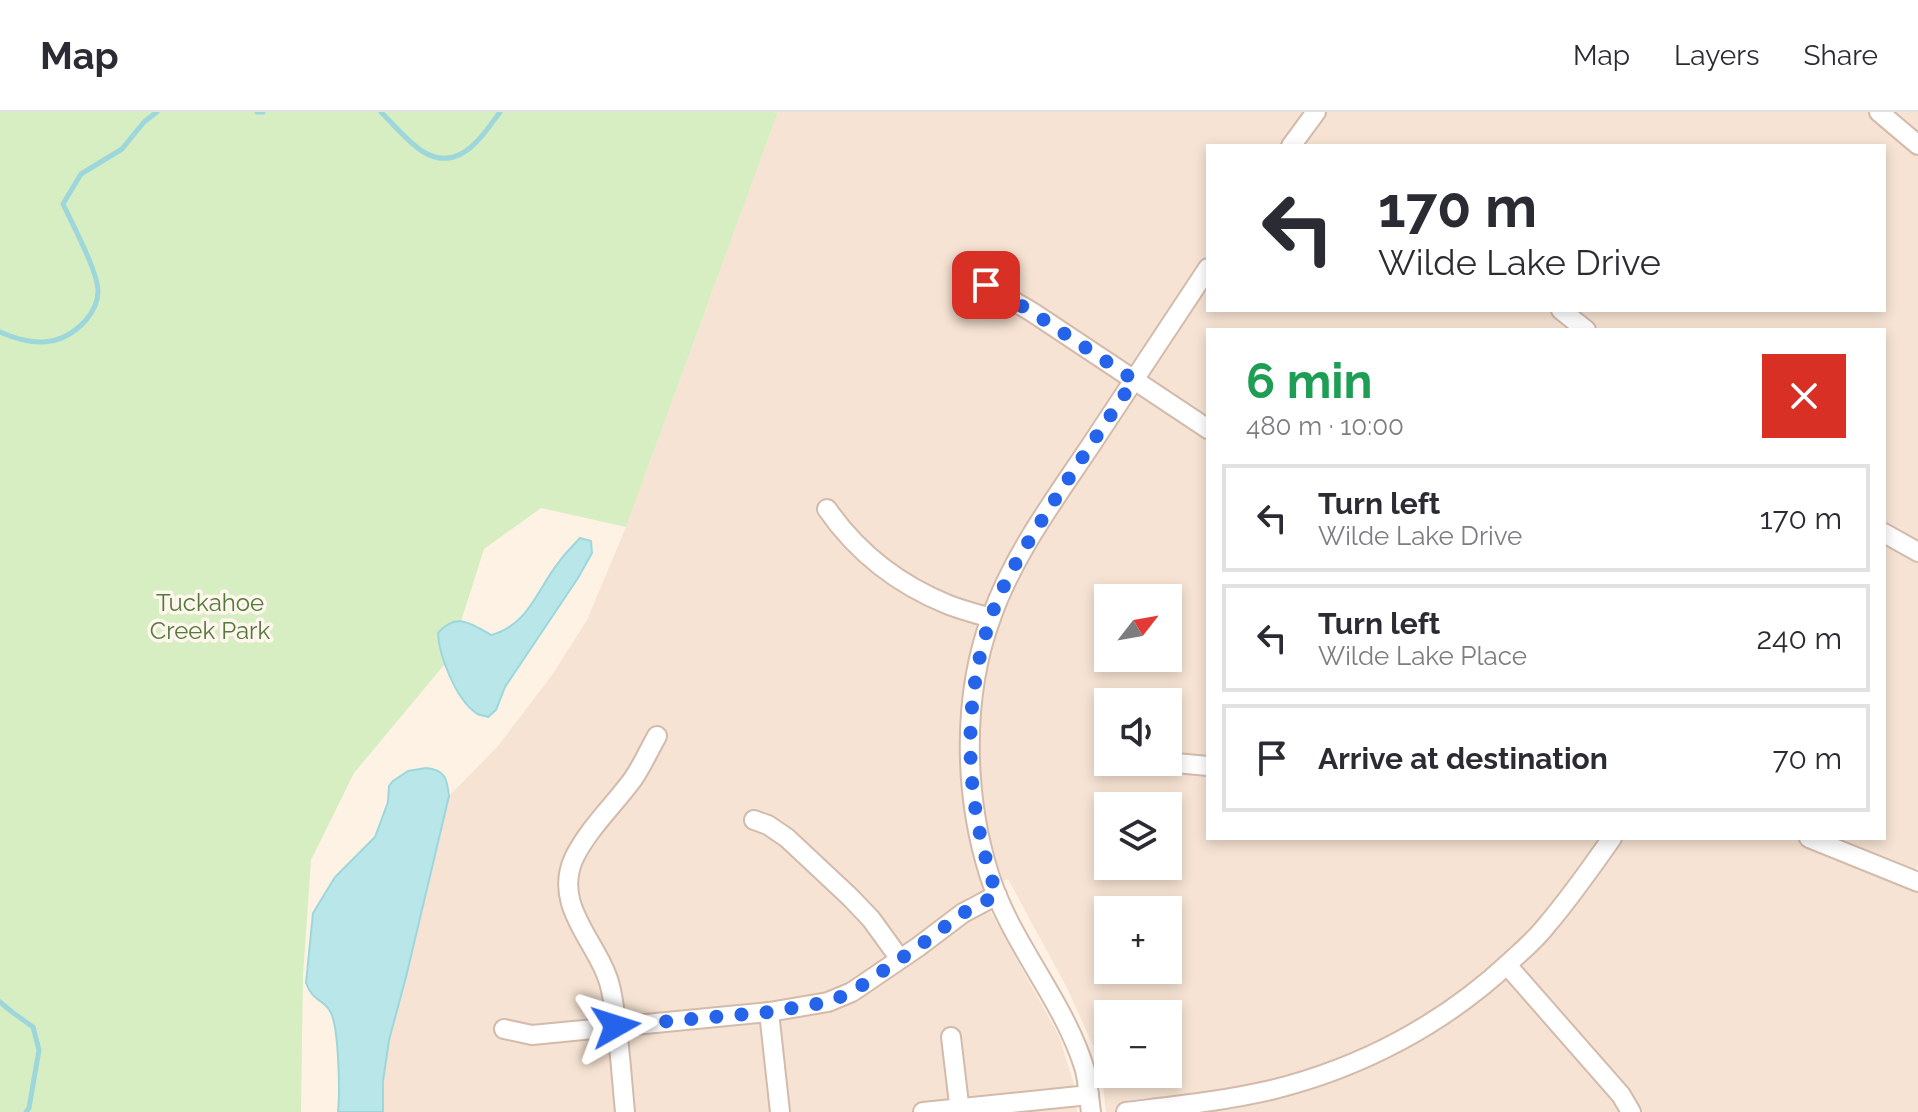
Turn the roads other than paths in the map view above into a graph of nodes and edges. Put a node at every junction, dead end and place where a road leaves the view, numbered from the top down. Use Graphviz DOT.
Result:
graph roads {
  1 [pos="1315,112"];
  2 [pos="1879,112"];
  3 [pos="1292,144"];
  4 [pos="1918,145"];
  5 [pos="1206,271"];
  6 [pos="986,285"];
  7 [pos="1564,312"];
  8 [pos="1584,328"];
  9 [pos="1134,380"];
  10 [pos="1206,428"];
  11 [pos="827,509"];
  12 [pos="1886,534"];
  13 [pos="1918,552"];
  14 [pos="991,618"];
  15 [pos="657,736"];
  16 [pos="1182,764"];
  17 [pos="1206,766"];
  18 [pos="754,820"];
  19 [pos="1611,840"];
  20 [pos="1814,840"];
  21 [pos="1918,882"];
  22 [pos="997,895"];
  23 [pos="900,959"];
  24 [pos="1507,965"];
  25 [pos="769,1012"];
  26 [pos="616,1026"];
  27 [pos="504,1029"];
  28 [pos="951,1037"];
  29 [pos="1090,1104"];
  30 [pos="1231,1105"];
  31 [pos="959,1110"];
  32 [pos="625,1112"];
  33 [pos="780,1112"];
  34 [pos="923,1112"];
  35 [pos="1126,1112"];
  36 [pos="1631,1112"];
  1 -- 3 [label="street"];
  2 -- 4 [label="street"];
  5 -- 9 [label="street"];
  6 -- 9 [label="street"];
  7 -- 8 [label="street"];
  9 -- 10 [label="street"];
  9 -- 14 [label="street"];
  11 -- 14 [label="street"];
  12 -- 13 [label="street"];
  14 -- 22 [label="street"];
  15 -- 26 [label="street"];
  16 -- 17 [label="street"];
  18 -- 23 [label="street"];
  19 -- 24 [label="street"];
  20 -- 21 [label="street"];
  22 -- 23 [label="street"];
  22 -- 29 [label="street"];
  23 -- 25 [label="street"];
  24 -- 30 [label="street"];
  24 -- 36 [label="street"];
  25 -- 26 [label="street"];
  25 -- 33 [label="street"];
  26 -- 27 [label="street"];
  26 -- 32 [label="street"];
  28 -- 31 [label="street"];
  29 -- 31 [label="street"];
  30 -- 35 [label="street"];
  31 -- 34 [label="street"];
}
